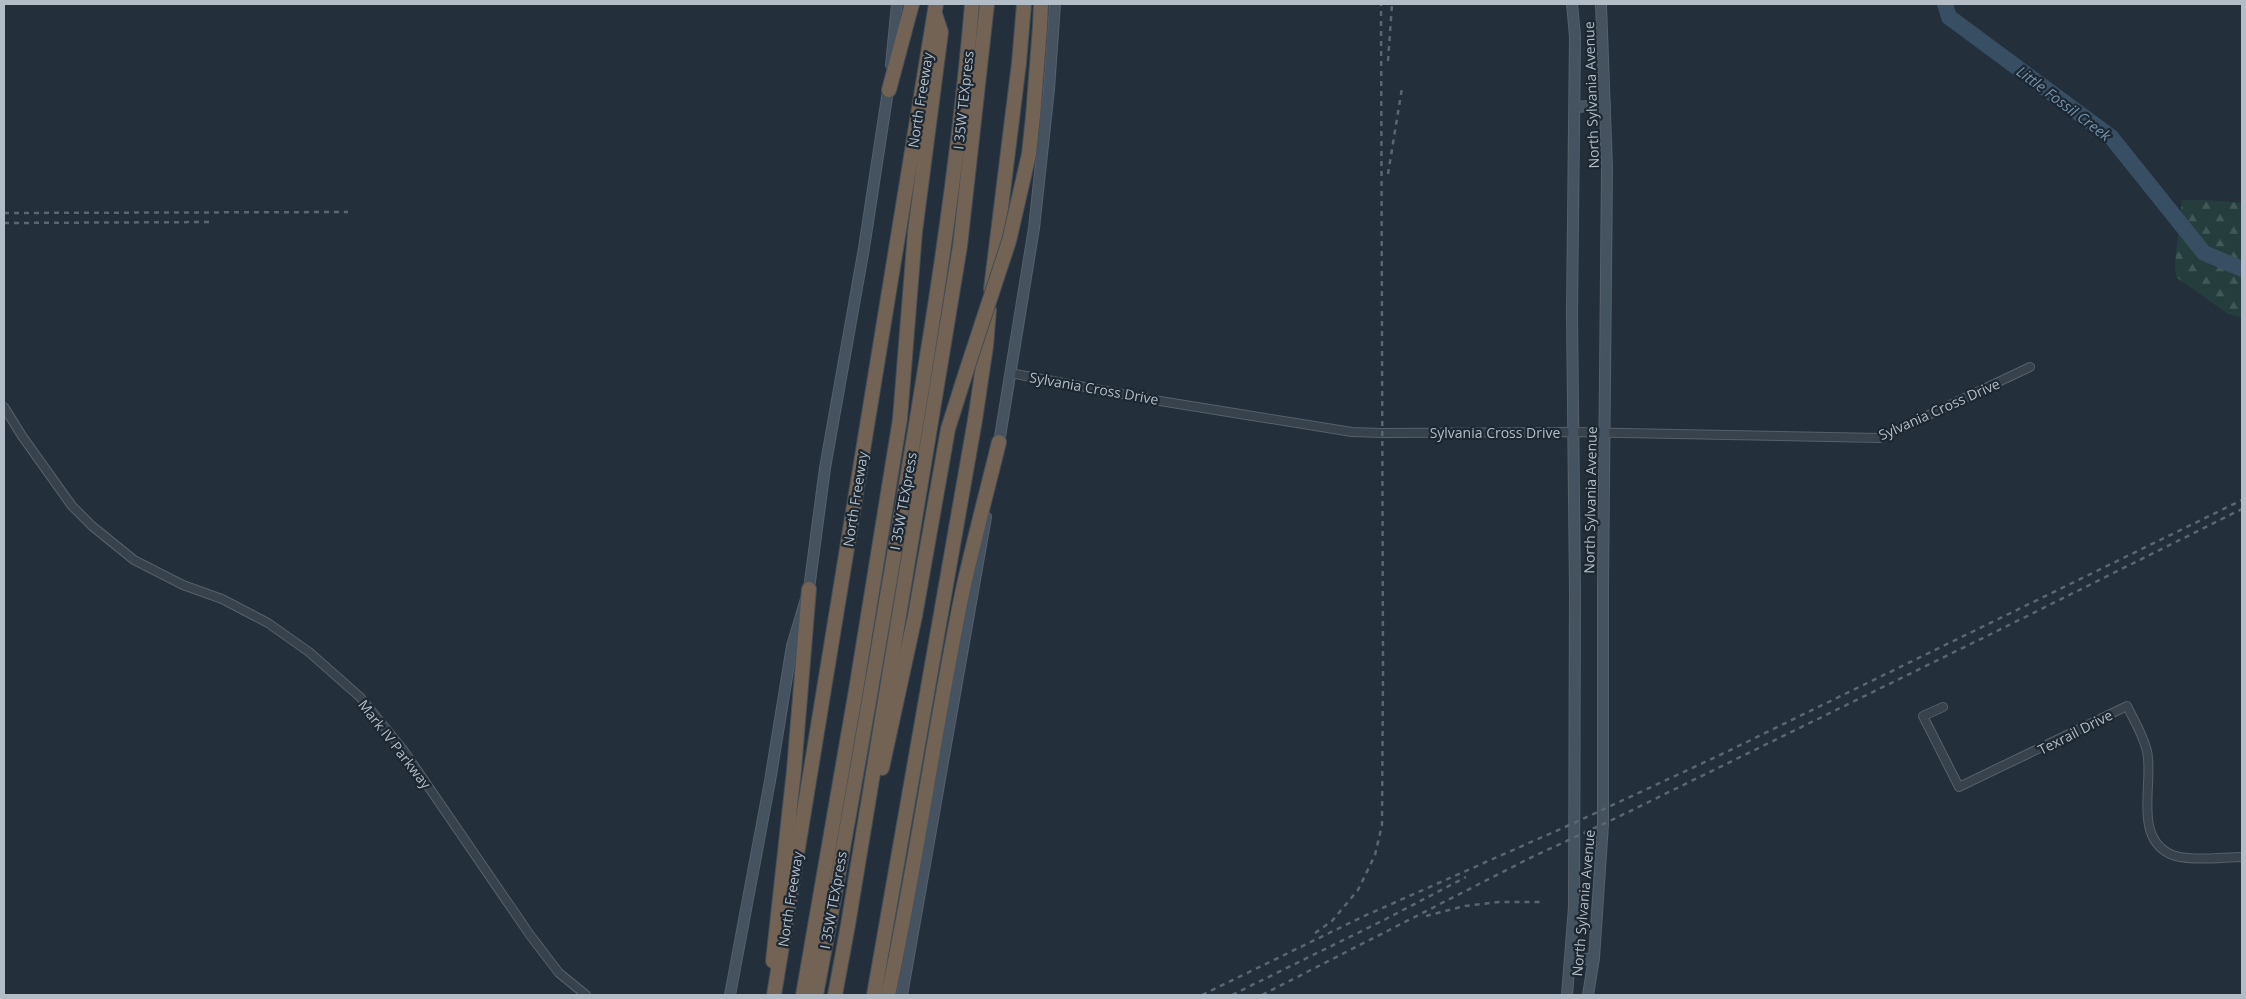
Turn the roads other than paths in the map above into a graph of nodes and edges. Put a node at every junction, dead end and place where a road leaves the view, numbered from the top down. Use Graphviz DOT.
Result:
graph roads {
  1 [pos="897,4"];
  2 [pos="912,4"];
  3 [pos="972,4"];
  4 [pos="988,4"];
  5 [pos="1024,4"];
  6 [pos="1041,4"];
  7 [pos="1055,4"];
  8 [pos="1572,4"];
  9 [pos="1601,4"];
  10 [pos="935,9"];
  11 [pos="889,90"];
  12 [pos="1605,106"];
  13 [pos="1575,107"];
  14 [pos="2030,368"];
  15 [pos="1010,373"];
  16 [pos="4,407"];
  17 [pos="1572,432"];
  18 [pos="1605,433"];
  19 [pos="999,442"];
  20 [pos="810,589"];
  21 [pos="1943,707"];
  22 [pos="2242,857"];
  23 [pos="848,925"];
  24 [pos="1594,958"];
  25 [pos="1570,961"];
  26 [pos="586,995"];
  27 [pos="730,995"];
  28 [pos="774,995"];
  29 [pos="802,995"];
  30 [pos="816,995"];
  31 [pos="834,995"];
  32 [pos="874,995"];
  33 [pos="888,995"];
  34 [pos="902,995"];
  35 [pos="1567,995"];
  36 [pos="1588,995"];
  1 -- 11 [label="main road"];
  2 -- 11 [label="highway"];
  3 -- 30 [label="highway, I 35W TEXpress"];
  4 -- 23 [label="highway, I 35W TEXpress"];
  5 -- 32 [label="highway"];
  6 -- 23 [label="highway, bridge"];
  7 -- 15 [label="main road"];
  8 -- 13 [label="main road, North Sylvania Avenue"];
  9 -- 12 [label="main road, North Sylvania Avenue"];
  10 -- 28 [label="highway, North Freeway"];
  10 -- 29 [label="highway"];
  11 -- 20 [label="main road"];
  12 -- 13 [label="main road"];
  12 -- 18 [label="main road, North Sylvania Avenue"];
  13 -- 17 [label="main road, North Sylvania Avenue"];
  14 -- 18 [label="street, Sylvania Cross Drive"];
  15 -- 17 [label="street, Sylvania Cross Drive"];
  15 -- 19 [label="main road"];
  16 -- 26 [label="street, Mark IV Parkway"];
  17 -- 18 [label="street, Sylvania Cross Drive"];
  17 -- 25 [label="main road, North Sylvania Avenue"];
  18 -- 24 [label="main road, North Sylvania Avenue"];
  19 -- 33 [label="highway"];
  19 -- 34 [label="main road"];
  20 -- 27 [label="main road"];
  20 -- 28 [label="highway"];
  21 -- 22 [label="street, Texrail Drive"];
  23 -- 31 [label="highway, I 35W TEXpress"];
  24 -- 25 [label="main road"];
  24 -- 36 [label="main road, North Sylvania Avenue"];
  25 -- 35 [label="main road, North Sylvania Avenue"];
}
